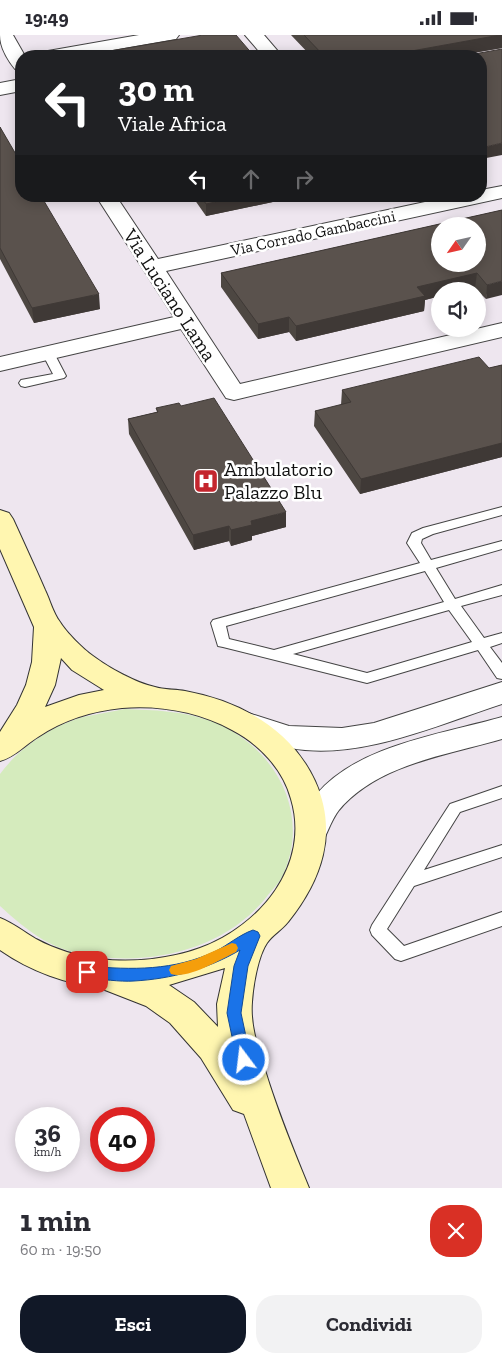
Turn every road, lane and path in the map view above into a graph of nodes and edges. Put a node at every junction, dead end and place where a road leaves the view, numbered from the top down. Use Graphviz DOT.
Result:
graph roads {
  1 [pos="4,35"];
  2 [pos="170,35"];
  3 [pos="254,35"];
  4 [pos="83,50"];
  5 [pos="268,50"];
  6 [pos="15,54"];
  7 [pos="15,86"];
  8 [pos="0,89"];
  9 [pos="502,192"];
  10 [pos="487,195"];
  11 [pos="110,202"];
  12 [pos="455,202"];
  13 [pos="153,267"];
  14 [pos="188,321"];
  15 [pos="502,330"];
  16 [pos="48,353"];
  17 [pos="1,361"];
  18 [pos="25,383"];
  19 [pos="502,511"];
  20 [pos="0,519"];
  21 [pos="502,545"];
  22 [pos="427,565"];
  23 [pos="502,590"];
  24 [pos="452,604"];
  25 [pos="48,627"];
  26 [pos="502,639"];
  27 [pos="482,644"];
  28 [pos="275,655"];
  29 [pos="502,674"];
  30 [pos="502,693"];
  31 [pos="151,696"];
  32 [pos="245,723"];
  33 [pos="502,728"];
  34 [pos="4,746"];
  35 [pos="502,792"];
  36 [pos="312,832"];
  37 [pos="502,851"];
  38 [pos="408,882"];
  39 [pos="502,919"];
  40 [pos="0,932"];
  41 [pos="253,936"];
  42 [pos="0,943"];
  43 [pos="35,955"];
  44 [pos="101,974"];
  45 [pos="274,1147"];
  46 [pos="290,1188"];
  1 -- 6 [label="street"];
  2 -- 4 [label="street"];
  3 -- 5 [label="street"];
  7 -- 8 [label="street"];
  9 -- 10 [label="street, Via Corrado Gambaccini"];
  11 -- 13 [label="street, Via Luciano Lama"];
  12 -- 13 [label="street, Via Corrado Gambaccini"];
  13 -- 14 [label="street, Via Luciano Lama"];
  14 -- 15 [label="street, Via Luciano Lama"];
  14 -- 16 [label="street"];
  16 -- 17 [label="street"];
  16 -- 18 [label="lane"];
  19 -- 22 [label="lane"];
  20 -- 25 [label="street"];
  21 -- 22 [label="lane"];
  22 -- 24 [label="lane"];
  22 -- 28 [label="lane"];
  23 -- 24 [label="lane"];
  24 -- 27 [label="lane"];
  24 -- 28 [label="lane"];
  25 -- 31 [label="street"];
  25 -- 34 [label="street"];
  26 -- 27 [label="lane"];
  27 -- 28 [label="lane"];
  27 -- 29 [label="lane"];
  30 -- 32 [label="street"];
  31 -- 32 [label="street"];
  31 -- 34 [label="street"];
  32 -- 36 [label="street"];
  33 -- 36 [label="street"];
  35 -- 38 [label="lane"];
  36 -- 41 [label="street"];
  37 -- 38 [label="lane"];
  38 -- 39 [label="lane"];
  40 -- 43 [label="street"];
  41 -- 44 [label="street"];
  41 -- 45 [label="street"];
  42 -- 43 [label="street"];
  43 -- 44 [label="street"];
  44 -- 45 [label="street"];
  45 -- 46 [label="street"];
}
